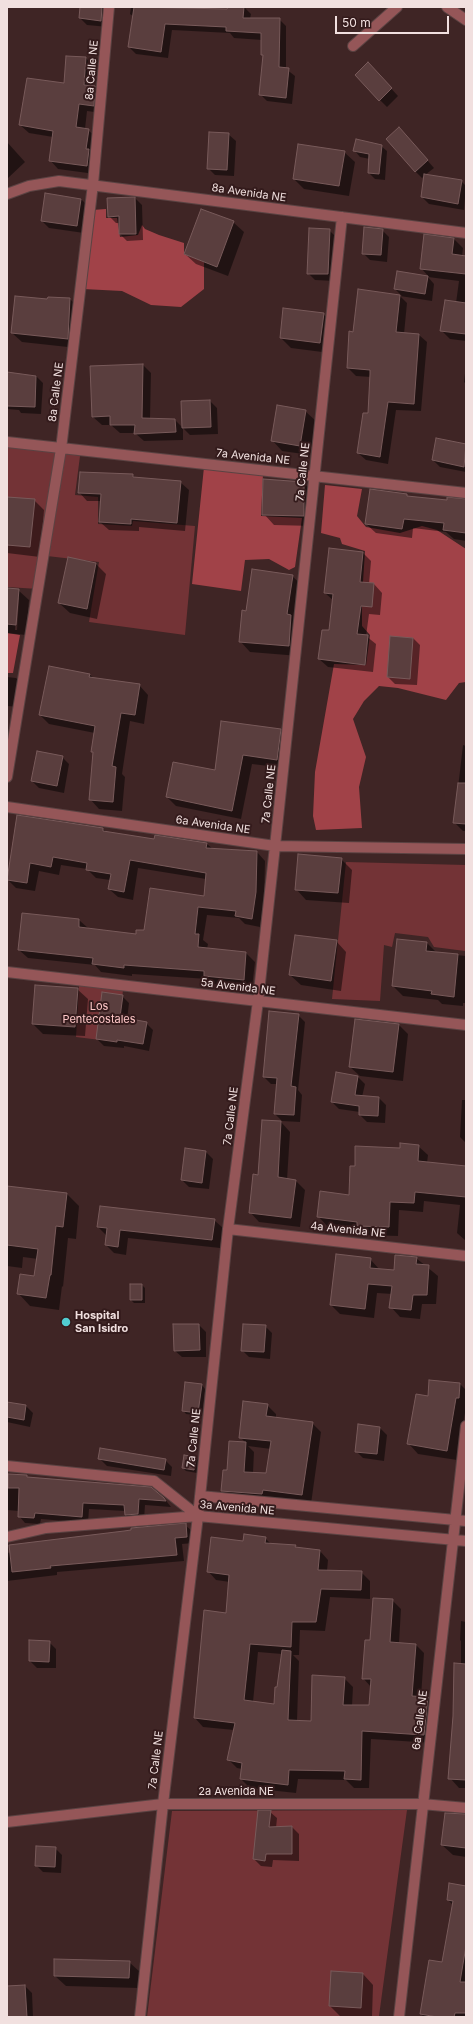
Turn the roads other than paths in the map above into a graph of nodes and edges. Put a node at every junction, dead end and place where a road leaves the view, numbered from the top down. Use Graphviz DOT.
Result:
graph roads {
  1 [pos="109,7"];
  2 [pos="397,7"];
  3 [pos="447,7"];
  4 [pos="466,20"];
  5 [pos="353,46"];
  6 [pos="93,184"];
  7 [pos="7,194"];
  8 [pos="342,217"];
  9 [pos="466,233"];
  10 [pos="7,442"];
  11 [pos="61,449"];
  12 [pos="315,476"];
  13 [pos="466,494"];
  14 [pos="7,777"];
  15 [pos="7,807"];
  16 [pos="275,846"];
  17 [pos="466,849"];
  18 [pos="7,972"];
  19 [pos="258,1001"];
  20 [pos="466,1025"];
  21 [pos="228,1229"];
  22 [pos="466,1256"];
  23 [pos="466,1426"];
  24 [pos="7,1466"];
  25 [pos="200,1496"];
  26 [pos="198,1516"];
  27 [pos="455,1520"];
  28 [pos="466,1521"];
  29 [pos="7,1537"];
  30 [pos="453,1540"];
  31 [pos="466,1541"];
  32 [pos="163,1804"];
  33 [pos="422,1804"];
  34 [pos="466,1808"];
  35 [pos="7,1822"];
  36 [pos="140,2017"];
  37 [pos="399,2017"];
  1 -- 6 [label="street, 8a Calle NE"];
  2 -- 5 [label="street"];
  3 -- 4 [label="street"];
  6 -- 7 [label="street, 8a Avenida NE"];
  6 -- 8 [label="street, 8a Avenida NE"];
  6 -- 11 [label="street, 8a Calle NE"];
  8 -- 9 [label="street, 8a Avenida NE"];
  8 -- 12 [label="street, 7a Calle NE"];
  10 -- 11 [label="street, 7a Avenida NE"];
  11 -- 12 [label="street, 7a Avenida NE"];
  11 -- 14 [label="street, 8a Calle NE"];
  12 -- 13 [label="street, 7a Avenida NE"];
  12 -- 16 [label="street, 7a Calle NE"];
  15 -- 16 [label="street, 6a Avenida NE"];
  16 -- 17 [label="street, 6a Avenida NE"];
  16 -- 19 [label="street, 7a Calle NE"];
  18 -- 19 [label="street, 5a Avenida NE"];
  19 -- 20 [label="street, 5a Avenida NE"];
  19 -- 21 [label="street, 7a Calle NE"];
  21 -- 22 [label="street, 4a Avenida NE"];
  21 -- 25 [label="street, 7a Calle NE"];
  23 -- 27 [label="street, 6a Calle NE"];
  24 -- 26 [label="street"];
  25 -- 26 [label="street, 7a Calle NE"];
  25 -- 27 [label="street"];
  26 -- 29 [label="street, 3a Avenida NE"];
  26 -- 30 [label="street, 3a Avenida NE"];
  26 -- 32 [label="street, 7a Calle NE"];
  27 -- 28 [label="street"];
  27 -- 30 [label="street, 6a Calle NE"];
  30 -- 31 [label="street, 3a Avenida NE"];
  30 -- 33 [label="street, 6a Calle NE"];
  32 -- 33 [label="street, 2a Avenida NE"];
  32 -- 35 [label="street, 2a Avenida NE"];
  32 -- 36 [label="street, 7a Calle NE"];
  33 -- 34 [label="street, 2a Avenida NE"];
  33 -- 37 [label="street, 6a Calle NE"];
}
